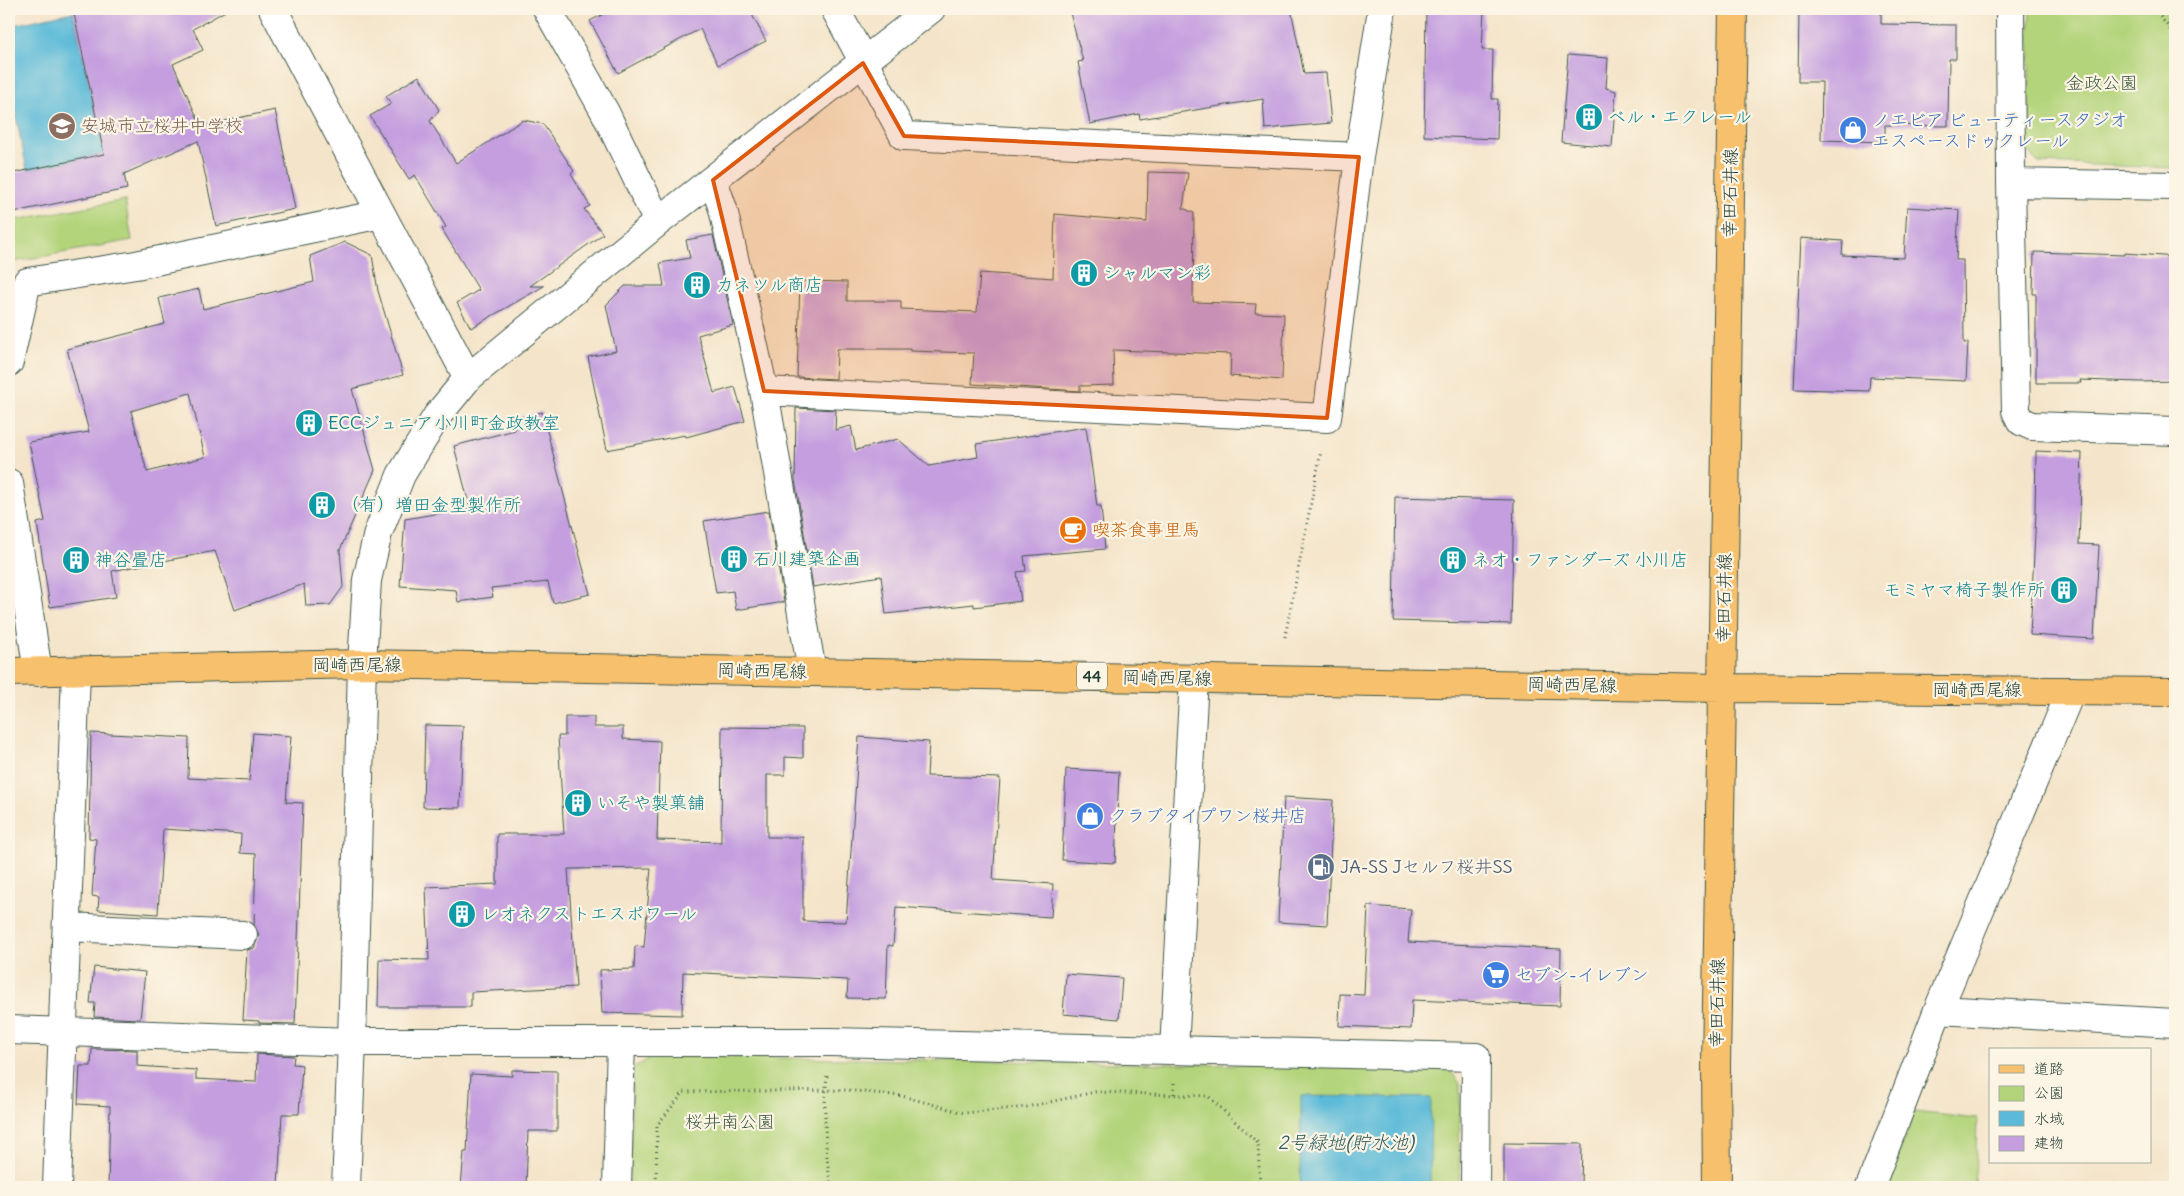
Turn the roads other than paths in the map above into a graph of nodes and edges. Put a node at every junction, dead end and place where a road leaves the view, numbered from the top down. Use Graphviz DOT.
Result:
graph roads {
  1 [pos="273,9"];
  2 [pos="547,9"];
  3 [pos="835,9"];
  4 [pos="931,9"];
  5 [pos="1382,9"];
  6 [pos="1733,9"];
  7 [pos="2010,9"];
  8 [pos="863,63"];
  9 [pos="1359,157"];
  10 [pos="714,180"];
  11 [pos="2011,183"];
  12 [pos="2175,186"];
  13 [pos="381,214"];
  14 [pos="658,222"];
  15 [pos="9,362"];
  16 [pos="468,378"];
  17 [pos="764,391"];
  18 [pos="2175,431"];
  19 [pos="9,483"];
  20 [pos="362,664"];
  21 [pos="76,671"];
  22 [pos="9,672"];
  23 [pos="38,672"];
  24 [pos="812,672"];
  25 [pos="1194,678"];
  26 [pos="1722,688"];
  27 [pos="2071,691"];
  28 [pos="2175,692"];
  29 [pos="67,927"];
  30 [pos="243,935"];
  31 [pos="1938,1010"];
  32 [pos="2175,1023"];
  33 [pos="9,1030"];
  34 [pos="63,1032"];
  35 [pos="352,1042"];
  36 [pos="621,1042"];
  37 [pos="1174,1050"];
  38 [pos="56,1187"];
  39 [pos="346,1187"];
  40 [pos="617,1187"];
  41 [pos="1475,1187"];
  42 [pos="1718,1187"];
  43 [pos="1870,1187"];
  1 -- 13 [label="street"];
  2 -- 14 [label="street"];
  3 -- 8 [label="street"];
  4 -- 8 [label="street"];
  5 -- 9 [label="street"];
  6 -- 26 [label="main road, 幸田石井線"];
  7 -- 11 [label="street"];
  8 -- 9 [label="street"];
  8 -- 10 [label="street"];
  9 -- 17 [label="street"];
  10 -- 14 [label="street"];
  10 -- 17 [label="street"];
  11 -- 12 [label="street"];
  11 -- 18 [label="street"];
  13 -- 15 [label="street"];
  13 -- 16 [label="street"];
  14 -- 16 [label="street"];
  16 -- 20 [label="street"];
  17 -- 24 [label="street"];
  19 -- 23 [label="street"];
  20 -- 21 [label="main road, 岡崎西尾線 / 44"];
  20 -- 24 [label="main road, 岡崎西尾線 / 44"];
  20 -- 35 [label="street"];
  21 -- 23 [label="main road, 岡崎西尾線 / 44"];
  21 -- 29 [label="street"];
  22 -- 23 [label="main road, 岡崎西尾線 / 44"];
  24 -- 25 [label="main road, 岡崎西尾線 / 44"];
  25 -- 26 [label="main road, 岡崎西尾線 / 44"];
  25 -- 37 [label="street"];
  26 -- 27 [label="main road, 岡崎西尾線 / 44"];
  26 -- 42 [label="main road, 幸田石井線"];
  27 -- 28 [label="main road, 岡崎西尾線 / 44"];
  27 -- 31 [label="street"];
  29 -- 30 [label="street"];
  29 -- 34 [label="street"];
  31 -- 32 [label="street"];
  31 -- 43 [label="street"];
  33 -- 34 [label="street"];
  34 -- 35 [label="street"];
  34 -- 38 [label="street"];
  35 -- 36 [label="street"];
  35 -- 39 [label="street"];
  36 -- 37 [label="street"];
  36 -- 40 [label="street"];
  37 -- 41 [label="street"];
}
